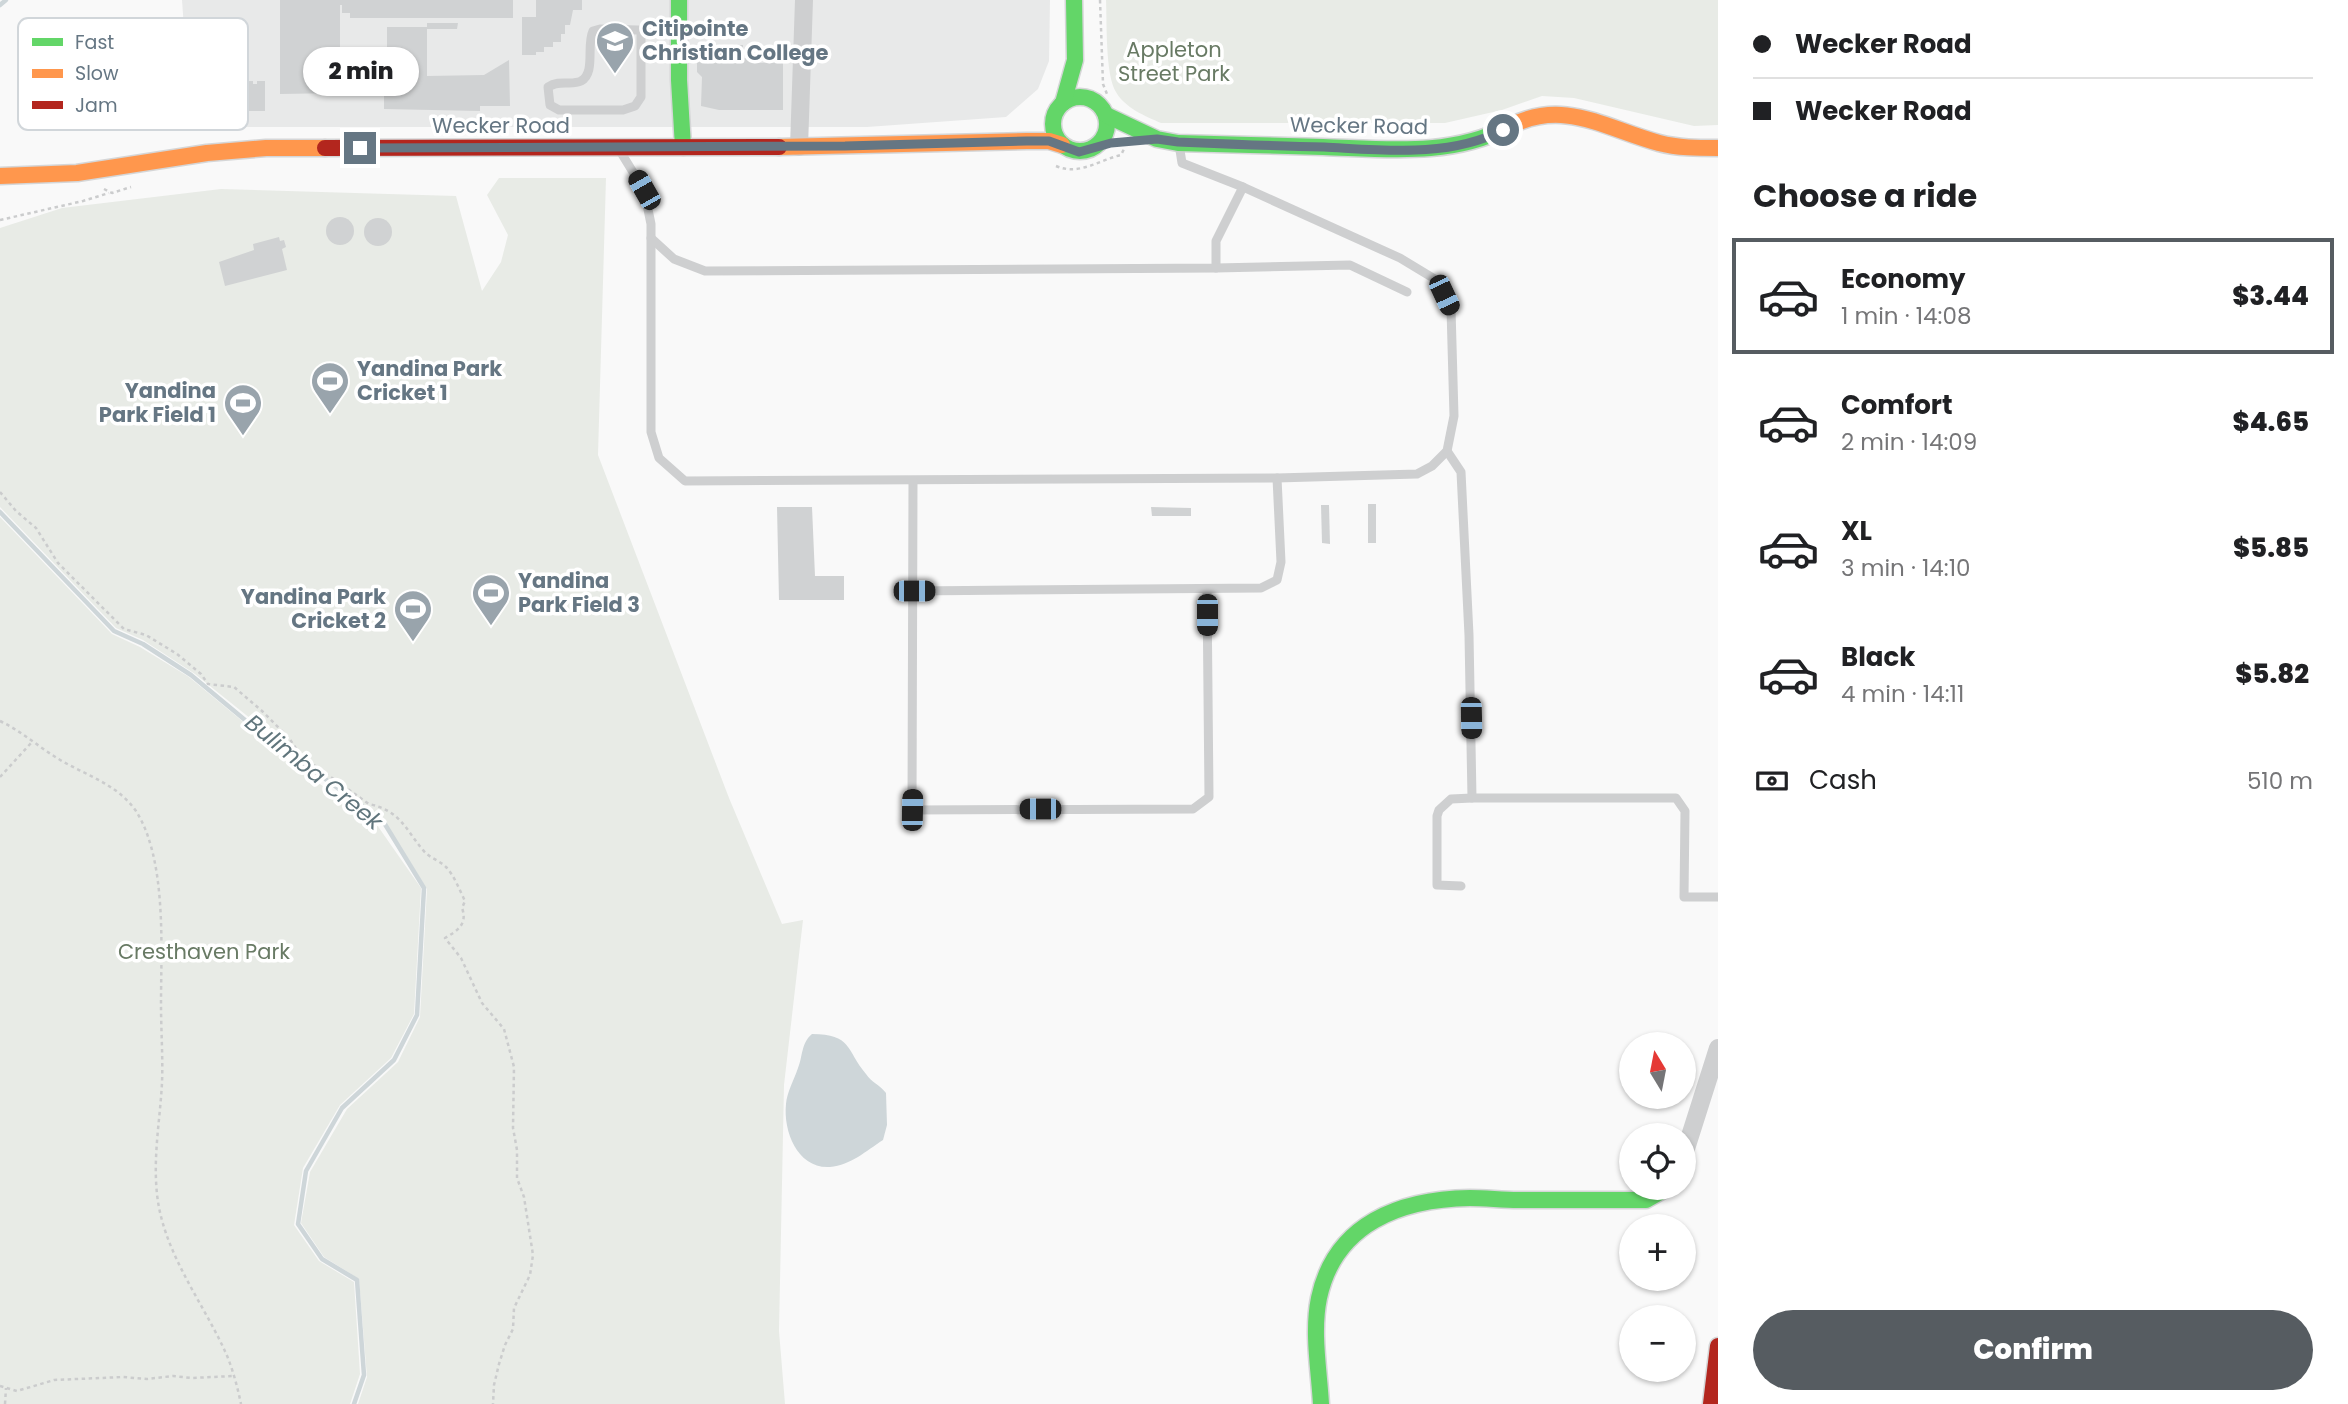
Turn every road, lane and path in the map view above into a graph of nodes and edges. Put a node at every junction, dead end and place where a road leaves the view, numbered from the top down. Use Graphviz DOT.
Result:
graph roads {
  1 [pos="679,0"];
  2 [pos="804,0"];
  3 [pos="1074,0"];
  4 [pos="1100,0"];
  5 [pos="680,30"];
  6 [pos="641,31"];
  7 [pos="1075,60"];
  8 [pos="1102,65"];
  9 [pos="1096,101"];
  10 [pos="1060,107"];
  11 [pos="1106,114"];
  12 [pos="1157,139"];
  13 [pos="1003,141"];
  14 [pos="1178,142"];
  15 [pos="1062,145"];
  16 [pos="1097,146"];
  17 [pos="618,147"];
  18 [pos="683,147"];
  19 [pos="799,147"];
  20 [pos="1718,148"];
  21 [pos="0,176"];
  22 [pos="1243,187"];
  23 [pos="110,192"];
  24 [pos="0,220"];
  25 [pos="651,238"];
  26 [pos="1216,268"];
  27 [pos="1407,292"];
  28 [pos="1447,451"];
  29 [pos="1277,478"];
  30 [pos="913,481"];
  31 [pos="0,492"];
  32 [pos="1207,589"];
  33 [pos="914,591"];
  34 [pos="0,722"];
  35 [pos="32,741"];
  36 [pos="0,777"];
  37 [pos="1472,798"];
  38 [pos="1461,886"];
  39 [pos="1718,897"];
  40 [pos="1718,1048"];
  41 [pos="1694,1123"];
  42 [pos="1619,1200"];
  43 [pos="1718,1346"];
  44 [pos="234,1376"];
  45 [pos="0,1385"];
  46 [pos="6,1388"];
  47 [pos="5,1404"];
  48 [pos="241,1404"];
  49 [pos="493,1404"];
  50 [pos="1321,1404"];
  51 [pos="1711,1404"];
  1 -- 5 [label="main road"];
  2 -- 19 [label="street"];
  3 -- 7 [label="main road"];
  4 -- 8 [label="path"];
  5 -- 6 [label="lane"];
  5 -- 18 [label="main road"];
  6 -- 6 [label="lane"];
  7 -- 9 [label="main road"];
  7 -- 10 [label="main road"];
  9 -- 10 [label="main road, Wecker Road"];
  9 -- 11 [label="main road, Wecker Road"];
  10 -- 13 [label="main road, Wecker Road"];
  10 -- 15 [label="main road"];
  11 -- 12 [label="main road, Wecker Road"];
  11 -- 16 [label="main road"];
  12 -- 14 [label="main road, Wecker Road"];
  12 -- 16 [label="main road, Wecker Road"];
  13 -- 15 [label="main road, Wecker Road"];
  13 -- 19 [label="main road, Wecker Road"];
  14 -- 20 [label="main road, Wecker Road"];
  14 -- 22 [label="lane"];
  15 -- 16 [label="main road, Wecker Road"];
  17 -- 18 [label="main road, Wecker Road"];
  17 -- 21 [label="main road, Wecker Road"];
  17 -- 25 [label="lane"];
  18 -- 19 [label="main road, Wecker Road"];
  22 -- 26 [label="lane"];
  22 -- 28 [label="lane"];
  23 -- 24 [label="path"];
  25 -- 26 [label="lane"];
  25 -- 30 [label="lane"];
  26 -- 27 [label="lane"];
  28 -- 29 [label="lane"];
  28 -- 37 [label="lane"];
  29 -- 30 [label="lane"];
  29 -- 32 [label="lane"];
  30 -- 33 [label="lane"];
  31 -- 49 [label="path"];
  32 -- 33 [label="lane"];
  32 -- 33 [label="lane"];
  34 -- 35 [label="path"];
  35 -- 36 [label="path"];
  35 -- 44 [label="path"];
  37 -- 38 [label="lane"];
  37 -- 39 [label="lane"];
  40 -- 41 [label="street"];
  42 -- 50 [label="main road"];
  43 -- 51 [label="main road"];
  44 -- 46 [label="path"];
  44 -- 48 [label="path"];
  45 -- 46 [label="path"];
  46 -- 47 [label="path"];
}
